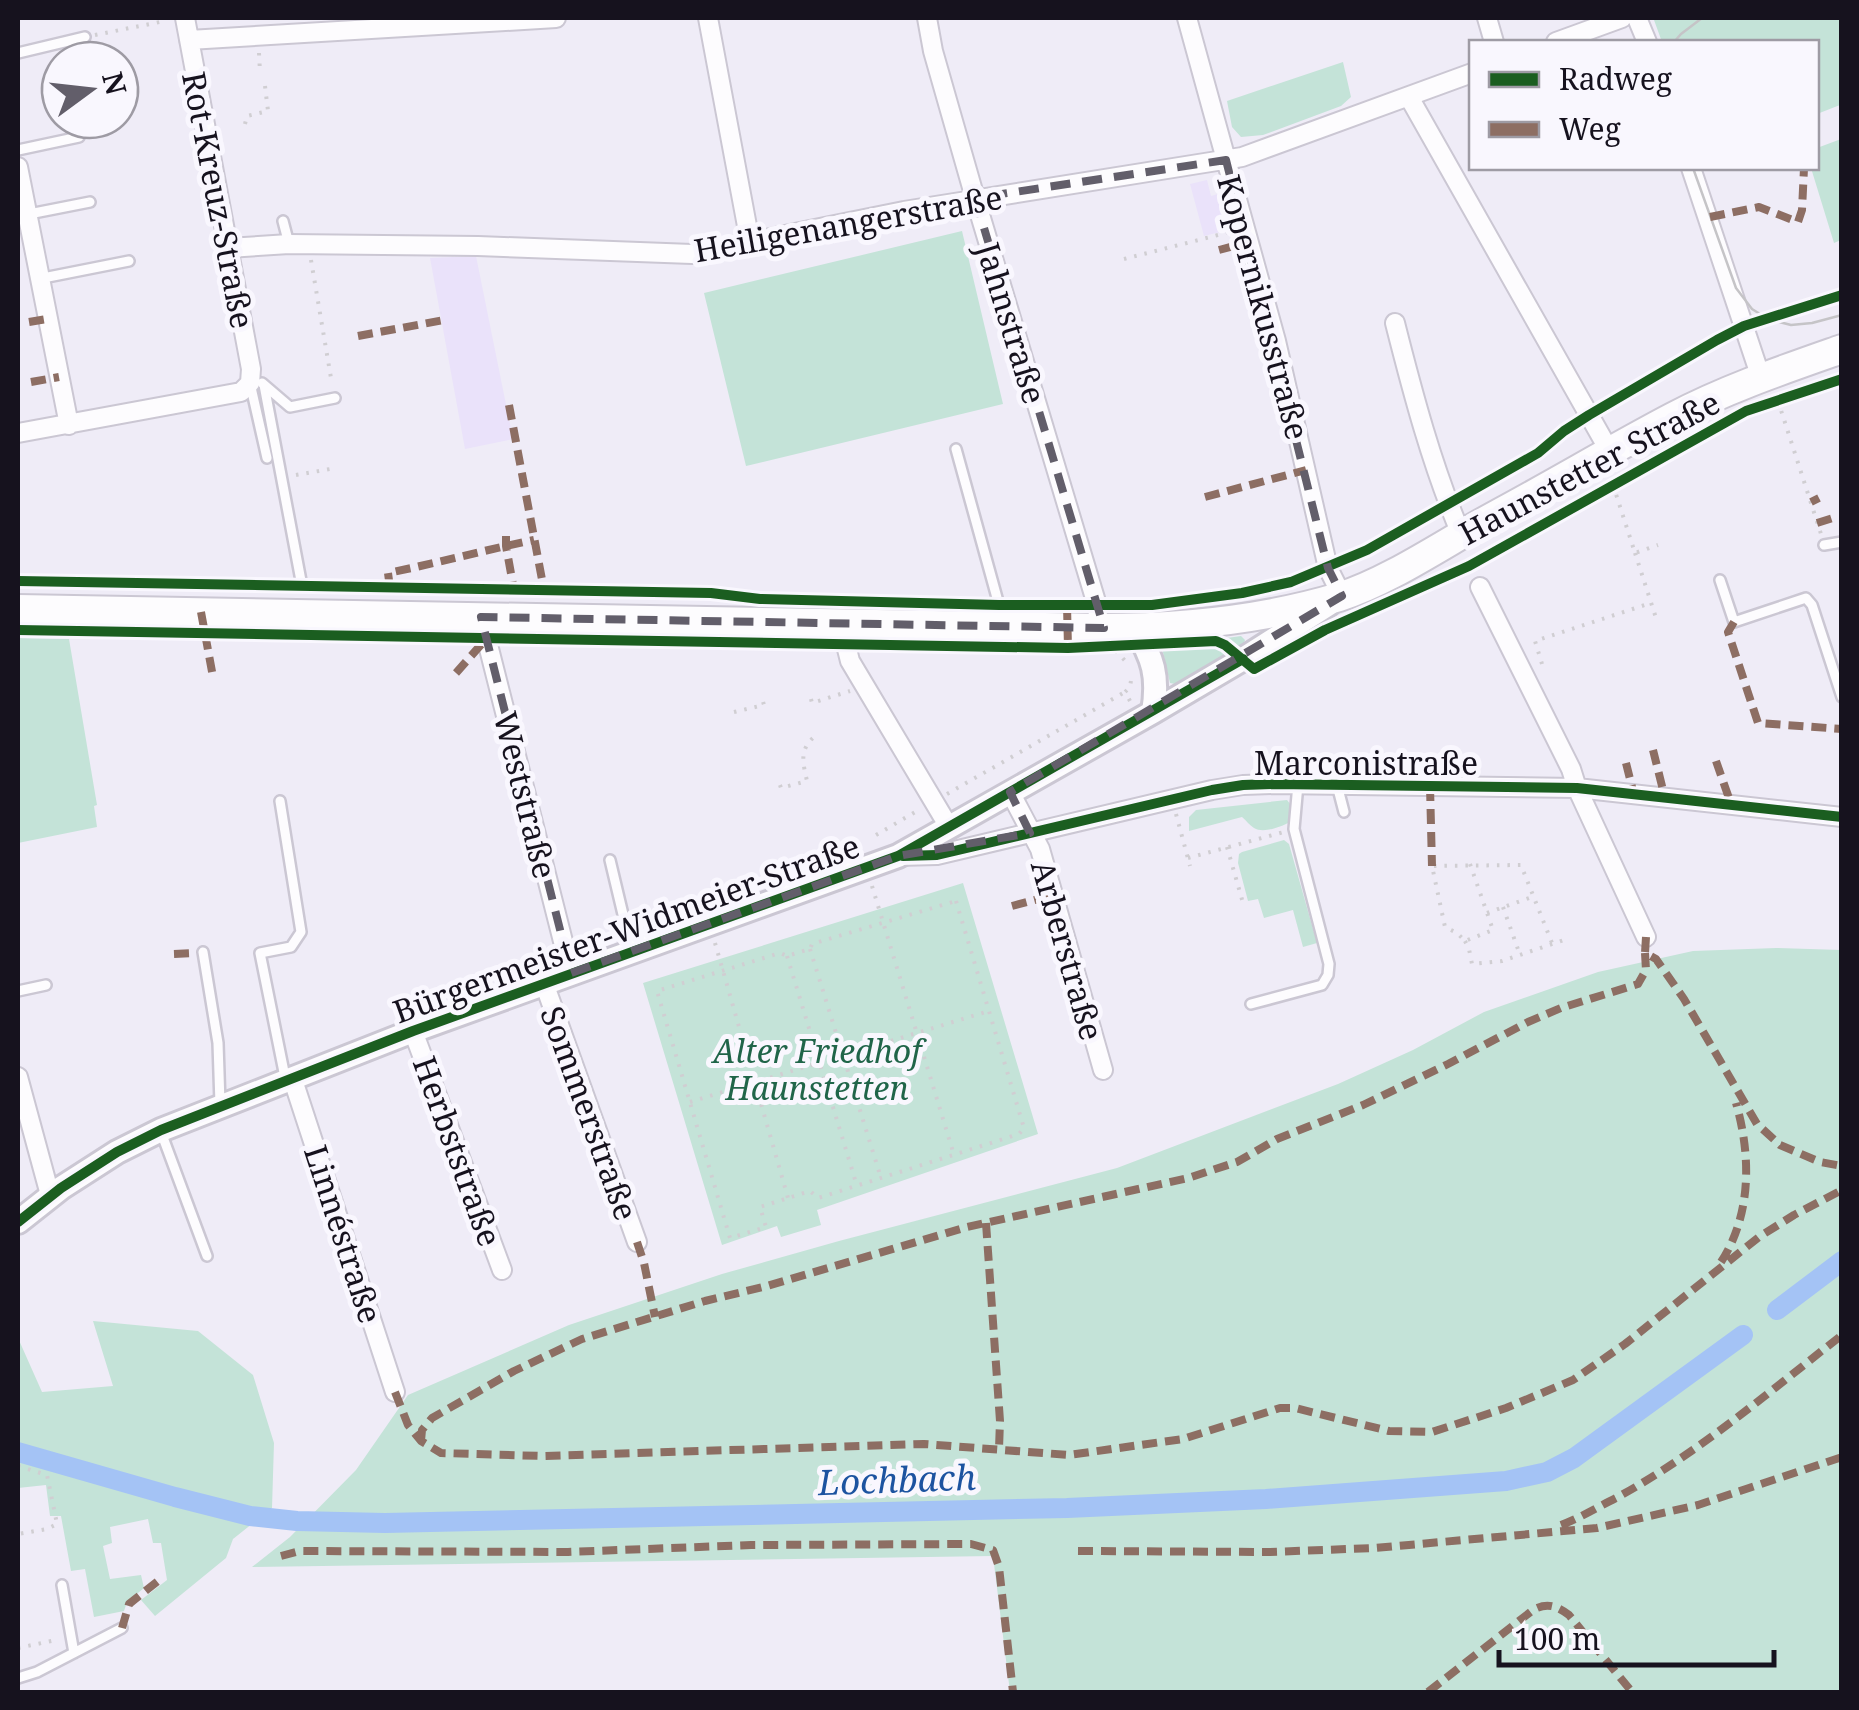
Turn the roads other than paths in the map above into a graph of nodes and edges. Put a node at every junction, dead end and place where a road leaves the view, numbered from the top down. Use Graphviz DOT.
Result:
graph roads {
  1 [pos="185,18"];
  2 [pos="556,18"];
  3 [pos="708,18"];
  4 [pos="927,18"];
  5 [pos="1187,18"];
  6 [pos="1622,18"];
  7 [pos="85,37"];
  8 [pos="190,40"];
  9 [pos="1562,40"];
  10 [pos="18,53"];
  11 [pos="1469,74"];
  12 [pos="1410,96"];
  13 [pos="62,140"];
  14 [pos="18,150"];
  15 [pos="1226,160"];
  16 [pos="18,167"];
  17 [pos="1692,170"];
  18 [pos="975,198"];
  19 [pos="90,202"];
  20 [pos="26,214"];
  21 [pos="284,221"];
  22 [pos="750,242"];
  23 [pos="288,244"];
  24 [pos="228,248"];
  25 [pos="128,262"];
  26 [pos="38,279"];
  27 [pos="1395,323"];
  28 [pos="1842,349"];
  29 [pos="255,380"];
  30 [pos="1769,389"];
  31 [pos="335,398"];
  32 [pos="69,425"];
  33 [pos="18,432"];
  34 [pos="956,449"];
  35 [pos="1610,452"];
  36 [pos="267,458"];
  37 [pos="1461,534"];
  38 [pos="1842,542"];
  39 [pos="1824,545"];
  40 [pos="1720,580"];
  41 [pos="302,586"];
  42 [pos="1480,587"];
  43 [pos="1342,596"];
  44 [pos="18,609"];
  45 [pos="481,617"];
  46 [pos="846,624"];
  47 [pos="1002,625"];
  48 [pos="1140,636"];
  49 [pos="1101,642"];
  50 [pos="1842,697"];
  51 [pos="1147,715"];
  52 [pos="1298,784"];
  53 [pos="1337,785"];
  54 [pos="1577,788"];
  55 [pos="1010,792"];
  56 [pos="280,801"];
  57 [pos="1344,812"];
  58 [pos="1842,817"];
  59 [pos="949,827"];
  60 [pos="1030,833"];
  61 [pos="898,856"];
  62 [pos="610,860"];
  63 [pos="1646,937"];
  64 [pos="632,951"];
  65 [pos="203,952"];
  66 [pos="571,973"];
  67 [pos="544,983"];
  68 [pos="46,985"];
  69 [pos="18,991"];
  70 [pos="1251,1004"];
  71 [pos="414,1031"];
  72 [pos="1102,1070"];
  73 [pos="18,1077"];
  74 [pos="289,1078"];
  75 [pos="220,1106"];
  76 [pos="161,1130"];
  77 [pos="50,1195"];
  78 [pos="18,1222"];
  79 [pos="637,1242"];
  80 [pos="208,1256"];
  81 [pos="502,1270"];
  82 [pos="396,1392"];
  83 [pos="62,1585"];
  84 [pos="122,1628"];
  85 [pos="74,1654"];
  86 [pos="18,1678"];
  1 -- 8 [label="street, Rot-Kreuz-Straße"];
  2 -- 8 [label="street"];
  3 -- 22 [label="street"];
  4 -- 18 [label="street, Jahnstraße"];
  5 -- 15 [label="street, Kopernikusstraße"];
  6 -- 9 [label="street"];
  7 -- 10 [label="lane"];
  8 -- 24 [label="street, Rot-Kreuz-Straße"];
  11 -- 12 [label="street, Heiligenangerstraße"];
  12 -- 15 [label="street, Heiligenangerstraße"];
  12 -- 35 [label="street"];
  13 -- 14 [label="lane"];
  15 -- 18 [label="street, Heiligenangerstraße"];
  15 -- 43 [label="street, Kopernikusstraße"];
  16 -- 20 [label="street"];
  17 -- 30 [label="street"];
  18 -- 22 [label="street, Heiligenangerstraße"];
  18 -- 49 [label="street, Jahnstraße"];
  19 -- 20 [label="lane"];
  20 -- 26 [label="street"];
  21 -- 23 [label="lane"];
  22 -- 23 [label="street, Heiligenangerstraße"];
  23 -- 24 [label="street, Heiligenangerstraße"];
  24 -- 29 [label="street, Rot-Kreuz-Straße"];
  25 -- 26 [label="lane"];
  26 -- 32 [label="street"];
  27 -- 37 [label="street"];
  28 -- 30 [label="main road, Haunstetter Straße"];
  29 -- 31 [label="lane"];
  29 -- 32 [label="street"];
  29 -- 36 [label="lane"];
  29 -- 41 [label="lane"];
  30 -- 35 [label="main road, Haunstetter Straße"];
  32 -- 33 [label="street"];
  34 -- 47 [label="lane"];
  35 -- 37 [label="main road, Haunstetter Straße"];
  37 -- 43 [label="main road, Haunstetter Straße"];
  38 -- 39 [label="lane"];
  40 -- 50 [label="lane"];
  42 -- 54 [label="street"];
  43 -- 48 [label="main road, Haunstetter Straße"];
  43 -- 51 [label="street, Bürgermeister-Widmeier-Straße"];
  44 -- 45 [label="main road, Haunstetter Straße"];
  45 -- 46 [label="main road, Haunstetter Straße"];
  45 -- 66 [label="street, Weststraße"];
  46 -- 47 [label="main road, Haunstetter Straße"];
  46 -- 59 [label="street"];
  47 -- 49 [label="main road, Haunstetter Straße"];
  48 -- 49 [label="main road, Haunstetter Straße"];
  48 -- 51 [label="street"];
  51 -- 55 [label="street, Bürgermeister-Widmeier-Straße"];
  52 -- 53 [label="street, Marconistraße"];
  52 -- 60 [label="street, Marconistraße"];
  52 -- 70 [label="lane"];
  53 -- 54 [label="street, Marconistraße"];
  53 -- 57 [label="lane"];
  54 -- 58 [label="street, Marconistraße"];
  54 -- 63 [label="street"];
  55 -- 59 [label="street, Bürgermeister-Widmeier-Straße"];
  55 -- 60 [label="street"];
  56 -- 74 [label="lane"];
  59 -- 61 [label="street, Bürgermeister-Widmeier-Straße"];
  60 -- 61 [label="street, Marconistraße"];
  60 -- 72 [label="street, Arberstraße"];
  61 -- 64 [label="street, Bürgermeister-Widmeier-Straße"];
  62 -- 64 [label="lane"];
  64 -- 66 [label="street, Bürgermeister-Widmeier-Straße"];
  65 -- 75 [label="lane"];
  66 -- 67 [label="street, Bürgermeister-Widmeier-Straße"];
  67 -- 71 [label="street, Bürgermeister-Widmeier-Straße"];
  67 -- 79 [label="street, Sommerstraße"];
  68 -- 69 [label="lane"];
  71 -- 74 [label="street, Bürgermeister-Widmeier-Straße"];
  71 -- 81 [label="street, Herbststraße"];
  73 -- 77 [label="street"];
  74 -- 75 [label="street, Bürgermeister-Widmeier-Straße"];
  74 -- 82 [label="street, Linnéstraße"];
  75 -- 76 [label="street, Bürgermeister-Widmeier-Straße"];
  76 -- 77 [label="street, Bürgermeister-Widmeier-Straße"];
  76 -- 80 [label="lane"];
  77 -- 78 [label="street, Bürgermeister-Widmeier-Straße"];
  83 -- 85 [label="lane"];
  84 -- 85 [label="lane"];
  85 -- 86 [label="lane"];
}
